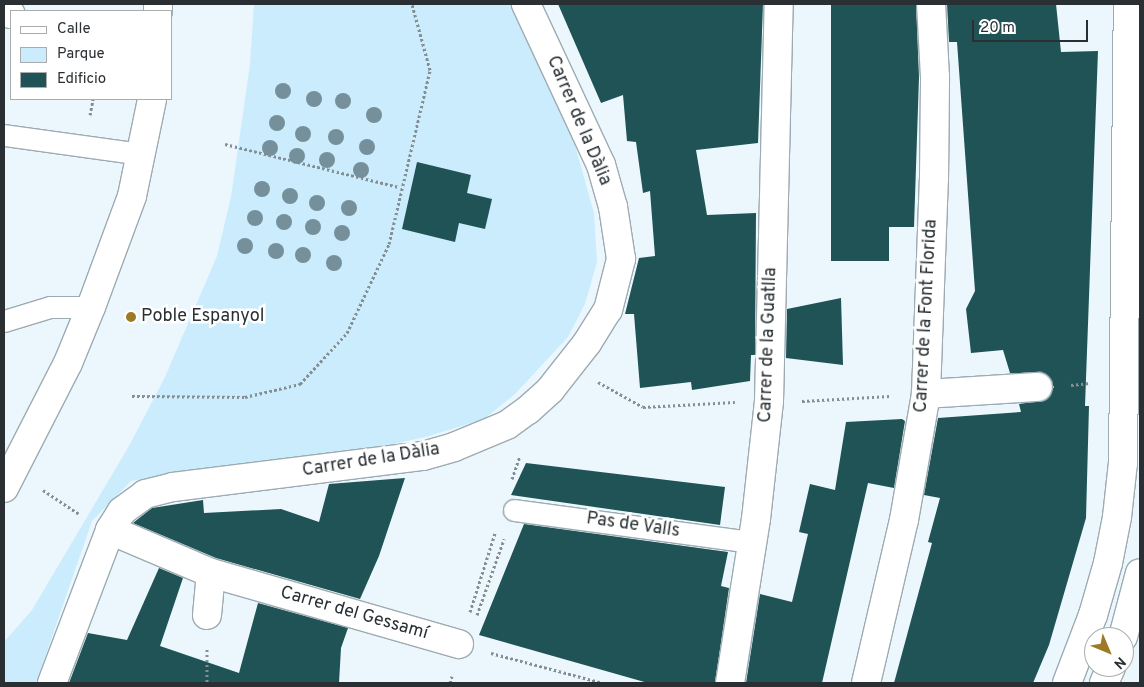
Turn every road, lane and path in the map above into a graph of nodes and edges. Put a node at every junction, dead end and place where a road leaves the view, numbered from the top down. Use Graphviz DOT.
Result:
graph roads {
  1 [pos="412,4"];
  2 [pos="526,4"];
  3 [pos="779,4"];
  4 [pos="931,4"];
  5 [pos="1128,4"];
  6 [pos="93,100"];
  7 [pos="152,100"];
  8 [pos="90,117"];
  9 [pos="4,135"];
  10 [pos="225,144"];
  11 [pos="141,154"];
  12 [pos="400,187"];
  13 [pos="91,307"];
  14 [pos="4,321"];
  15 [pos="596,381"];
  16 [pos="1038,387"];
  17 [pos="926,394"];
  18 [pos="132,396"];
  19 [pos="895,396"];
  20 [pos="794,401"];
  21 [pos="744,402"];
  22 [pos="8,479"];
  23 [pos="514,510"];
  24 [pos="110,530"];
  25 [pos="751,542"];
  26 [pos="211,573"];
  27 [pos="1140,573"];
  28 [pos="207,615"];
  29 [pos="1126,627"];
  30 [pos="459,644"];
  31 [pos="207,674"];
  32 [pos="52,683"];
  33 [pos="207,683"];
  34 [pos="603,683"];
  35 [pos="730,683"];
  36 [pos="866,683"];
  37 [pos="1067,683"];
  1 -- 12 [label="path"];
  2 -- 24 [label="street, Carrer de la Dàlia"];
  3 -- 25 [label="street, Carrer de la Guatlla"];
  4 -- 17 [label="street, Carrer de la Font Florida"];
  5 -- 37 [label="street"];
  6 -- 8 [label="path"];
  7 -- 11 [label="street"];
  9 -- 11 [label="lane"];
  10 -- 12 [label="path"];
  11 -- 13 [label="street"];
  12 -- 18 [label="path"];
  13 -- 14 [label="lane"];
  13 -- 22 [label="street"];
  15 -- 21 [label="path"];
  16 -- 17 [label="street"];
  17 -- 36 [label="street, Carrer de la Font Florida"];
  19 -- 20 [label="path"];
  22 -- 24 [label="path"];
  23 -- 25 [label="lane, Pas de Valls"];
  23 -- 30 [label="path"];
  24 -- 26 [label="street, Carrer del Gessamí"];
  24 -- 32 [label="street, Carrer de la Dàlia"];
  25 -- 35 [label="street, Carrer de la Guatlla"];
  26 -- 28 [label="street"];
  26 -- 30 [label="street, Carrer del Gessamí"];
  27 -- 29 [label="street"];
  30 -- 34 [label="path"];
  31 -- 33 [label="path"];
}
